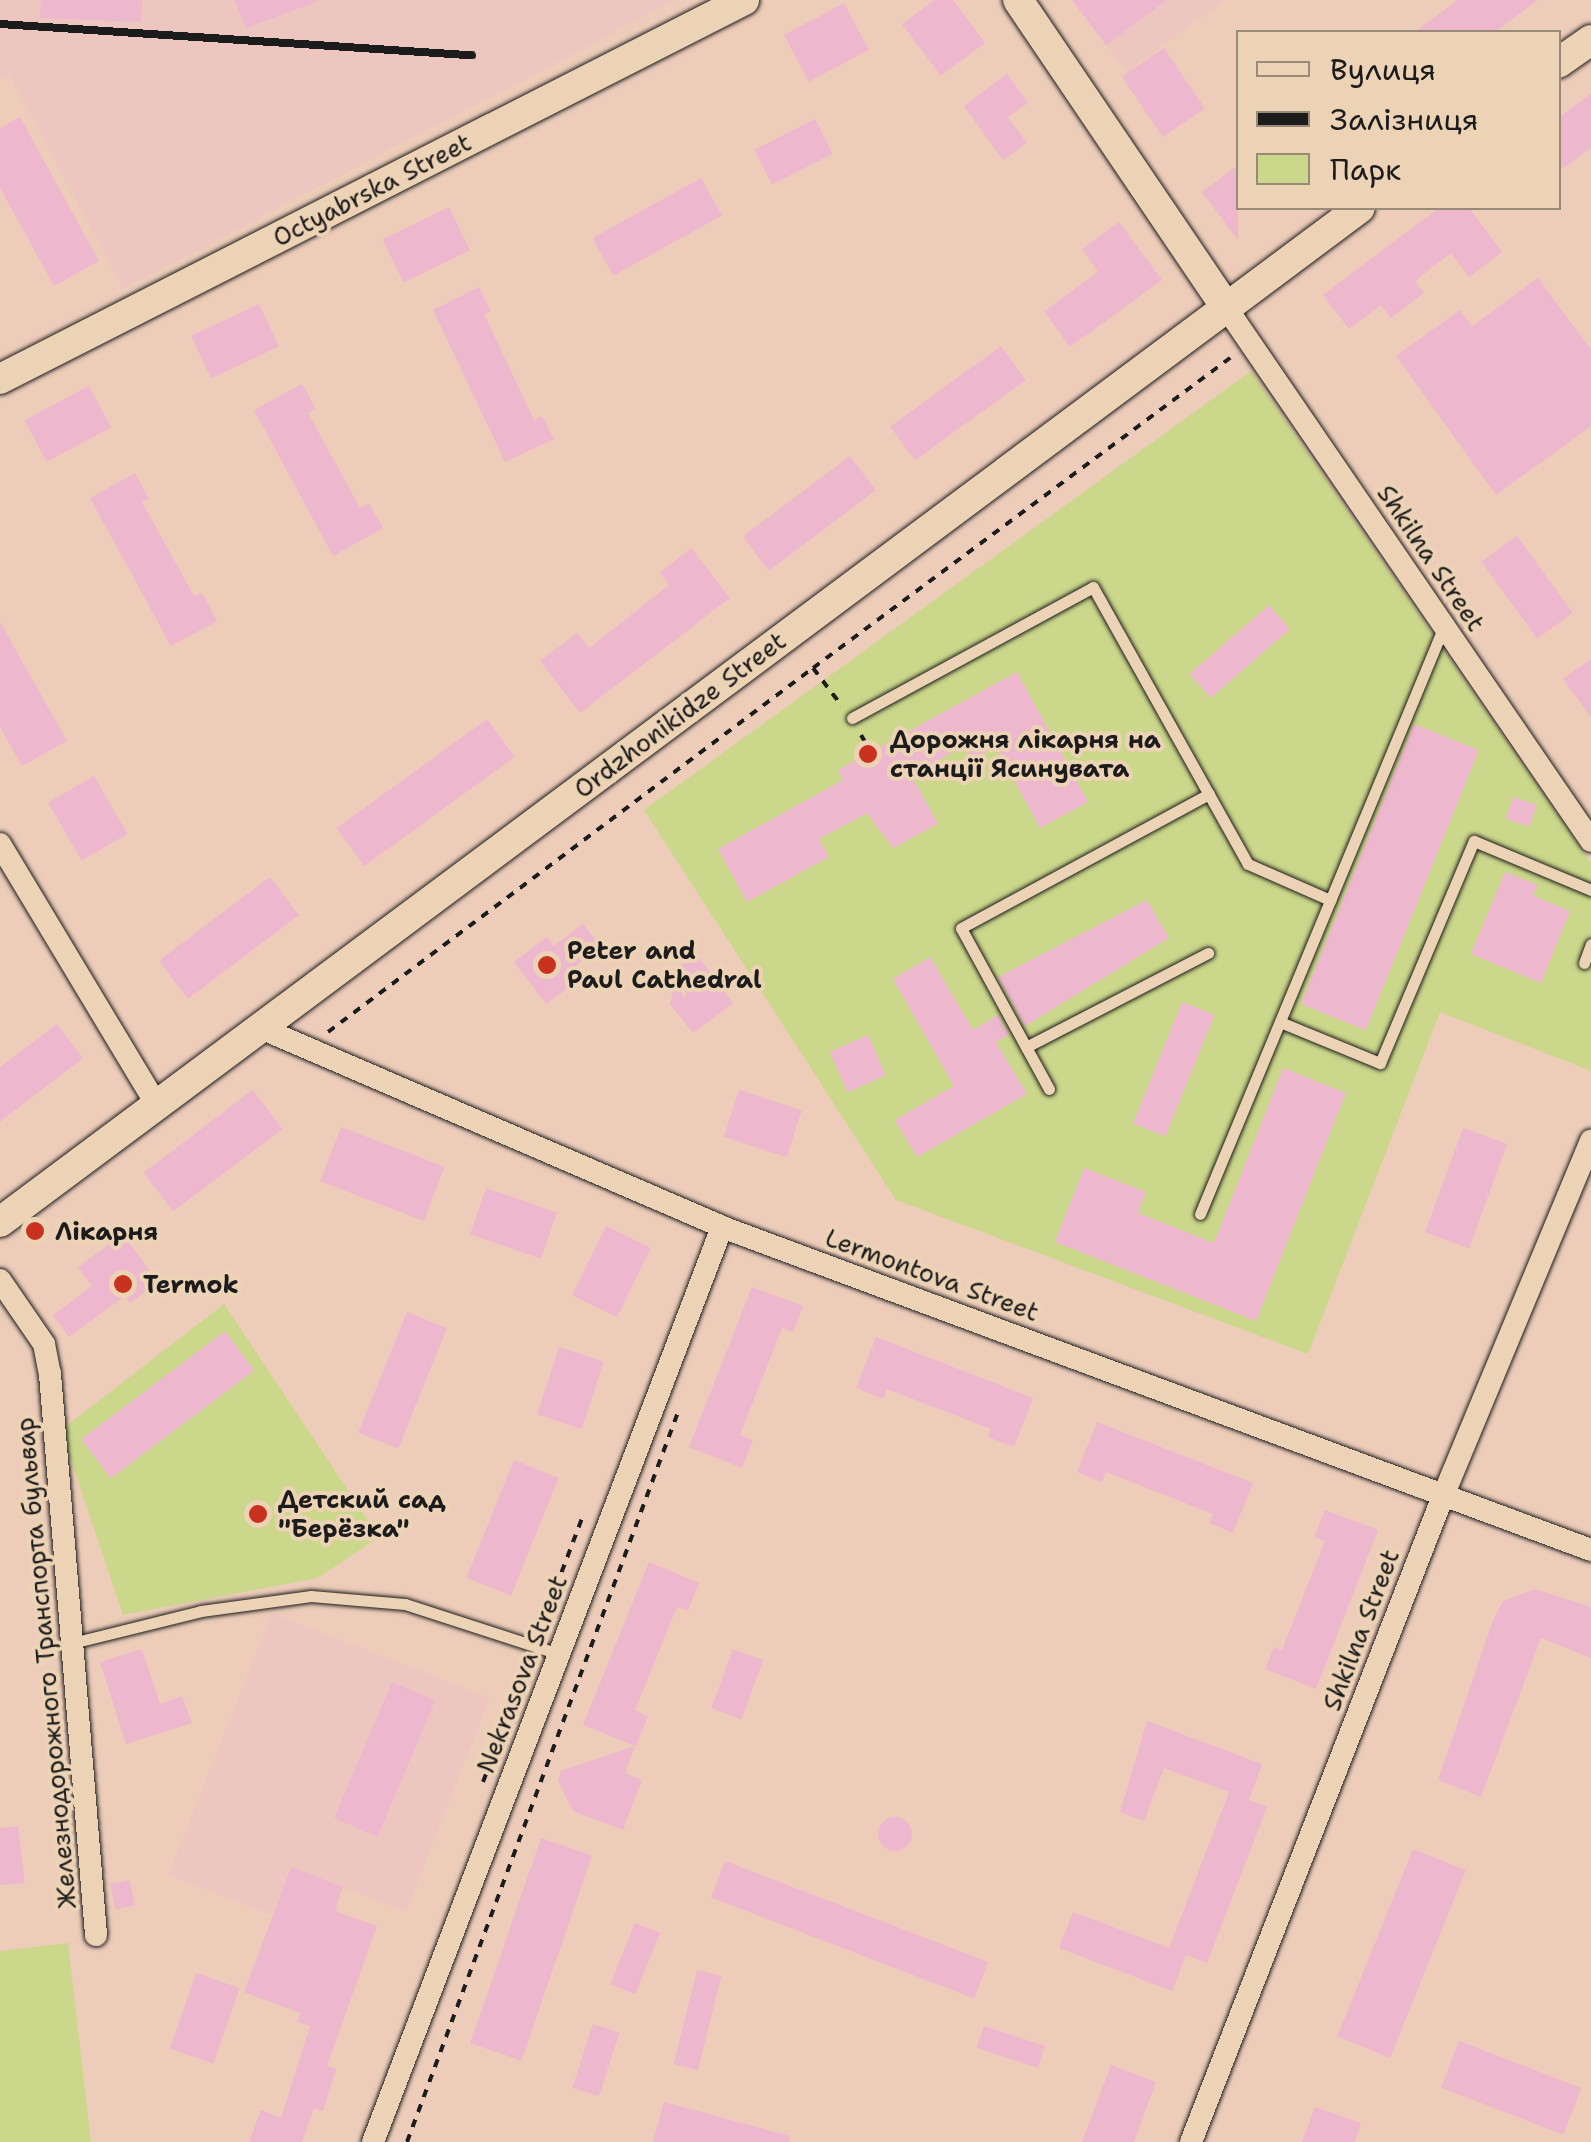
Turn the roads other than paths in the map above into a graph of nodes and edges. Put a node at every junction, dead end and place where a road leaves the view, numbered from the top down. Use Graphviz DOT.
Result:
graph roads {
  1 [pos="744,0"];
  2 [pos="1018,0"];
  3 [pos="1591,40"];
  4 [pos="1561,62"];
  5 [pos="1357,210"];
  6 [pos="1225,306"];
  7 [pos="0,379"];
  8 [pos="1444,626"];
  9 [pos="852,718"];
  10 [pos="1209,794"];
  11 [pos="1591,841"];
  12 [pos="0,844"];
  13 [pos="1591,890"];
  14 [pos="1330,900"];
  15 [pos="1591,944"];
  16 [pos="1208,953"];
  17 [pos="1584,964"];
  18 [pos="1280,1022"];
  19 [pos="263,1028"];
  20 [pos="1026,1047"];
  21 [pos="1049,1089"];
  22 [pos="158,1107"];
  23 [pos="1591,1141"];
  24 [pos="1200,1214"];
  25 [pos="0,1222"];
  26 [pos="722,1226"];
  27 [pos="0,1280"];
  28 [pos="1443,1496"];
  29 [pos="1591,1550"];
  30 [pos="72,1644"];
  31 [pos="559,1654"];
  32 [pos="96,1935"];
  33 [pos="373,2142"];
  34 [pos="1190,2142"];
  1 -- 7 [label="main road, Octyabrska Street"];
  2 -- 6 [label="main road"];
  3 -- 4 [label="main road"];
  5 -- 6 [label="main road, Ordzhonikidze Street"];
  6 -- 8 [label="street, Shkilna Street"];
  6 -- 19 [label="main road, Ordzhonikidze Street"];
  8 -- 11 [label="street, Shkilna Street"];
  8 -- 14 [label="lane"];
  9 -- 10 [label="lane"];
  10 -- 14 [label="lane"];
  10 -- 20 [label="lane"];
  12 -- 22 [label="street"];
  13 -- 18 [label="lane"];
  14 -- 18 [label="lane"];
  15 -- 17 [label="lane"];
  16 -- 20 [label="lane"];
  18 -- 24 [label="lane"];
  19 -- 22 [label="main road, Ordzhonikidze Street"];
  19 -- 26 [label="street, Lermontova Street"];
  20 -- 21 [label="lane"];
  22 -- 25 [label="main road, Ordzhonikidze Street"];
  23 -- 28 [label="street, Shkilna Street"];
  26 -- 28 [label="street, Lermontova Street"];
  26 -- 31 [label="street, Nekrasova Street"];
  27 -- 30 [label="street, Железнодорожного Транспорта бульвар"];
  28 -- 29 [label="street, Lermontova Street"];
  28 -- 34 [label="street, Shkilna Street"];
  30 -- 31 [label="lane"];
  30 -- 32 [label="street, Железнодорожного Транспорта бульвар"];
  31 -- 33 [label="street, Nekrasova Street"];
}
